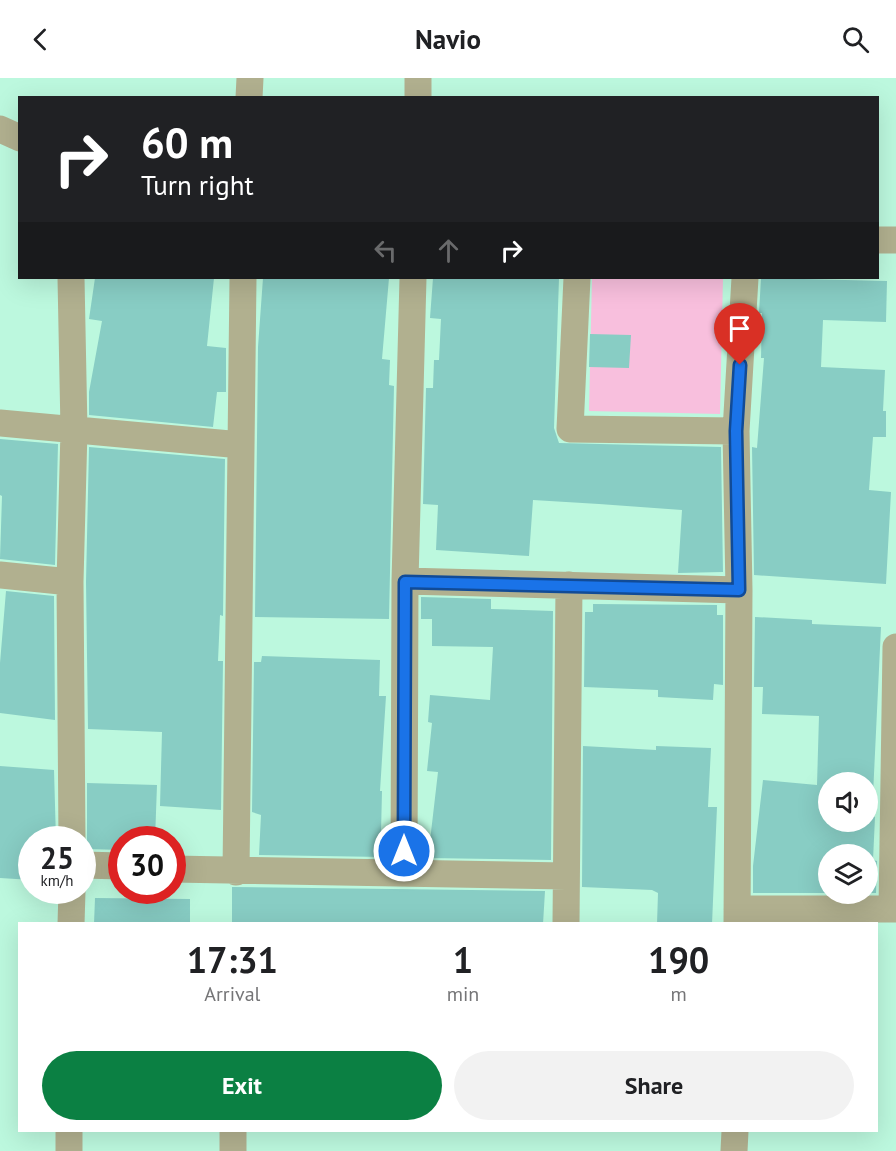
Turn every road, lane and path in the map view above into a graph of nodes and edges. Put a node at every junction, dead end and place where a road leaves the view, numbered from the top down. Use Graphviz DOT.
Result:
graph roads {
  1 [pos="250,78"];
  2 [pos="418,78"];
  3 [pos="249,96"];
  4 [pos="418,96"];
  5 [pos="0,129"];
  6 [pos="18,137"];
  7 [pos="879,240"];
  8 [pos="896,240"];
  9 [pos="71,279"];
  10 [pos="243,279"];
  11 [pos="413,279"];
  12 [pos="577,279"];
  13 [pos="745,279"];
  14 [pos="0,423"];
  15 [pos="74,430"];
  16 [pos="736,431"];
  17 [pos="241,445"];
  18 [pos="0,575"];
  19 [pos="70,582"];
  20 [pos="405,582"];
  21 [pos="569,585"];
  22 [pos="739,590"];
  23 [pos="896,647"];
  24 [pos="895,737"];
  25 [pos="72,826"];
  26 [pos="186,870"];
  27 [pos="236,872"];
  28 [pos="404,873"];
  29 [pos="566,876"];
  30 [pos="72,904"];
  31 [pos="894,909"];
  32 [pos="737,916"];
  33 [pos="71,922"];
  34 [pos="566,922"];
  35 [pos="69,1132"];
  36 [pos="233,1132"];
  37 [pos="735,1132"];
  38 [pos="69,1151"];
  39 [pos="233,1151"];
  40 [pos="734,1151"];
  1 -- 3 [label="street"];
  2 -- 4 [label="street"];
  5 -- 6 [label="street"];
  7 -- 8 [label="street"];
  9 -- 15 [label="street"];
  10 -- 17 [label="street"];
  11 -- 20 [label="street"];
  12 -- 16 [label="street"];
  13 -- 16 [label="street"];
  14 -- 15 [label="street"];
  15 -- 17 [label="street"];
  15 -- 19 [label="street"];
  16 -- 22 [label="street"];
  17 -- 27 [label="street"];
  18 -- 19 [label="street"];
  19 -- 25 [label="street"];
  20 -- 21 [label="street"];
  20 -- 28 [label="street"];
  21 -- 22 [label="street"];
  21 -- 29 [label="street"];
  22 -- 32 [label="street"];
  23 -- 24 [label="street"];
  24 -- 31 [label="street"];
  26 -- 27 [label="street"];
  27 -- 28 [label="street"];
  28 -- 29 [label="street"];
  29 -- 34 [label="street"];
  30 -- 33 [label="street"];
  31 -- 32 [label="street"];
  35 -- 38 [label="street"];
  36 -- 39 [label="street"];
  37 -- 40 [label="street"];
}
